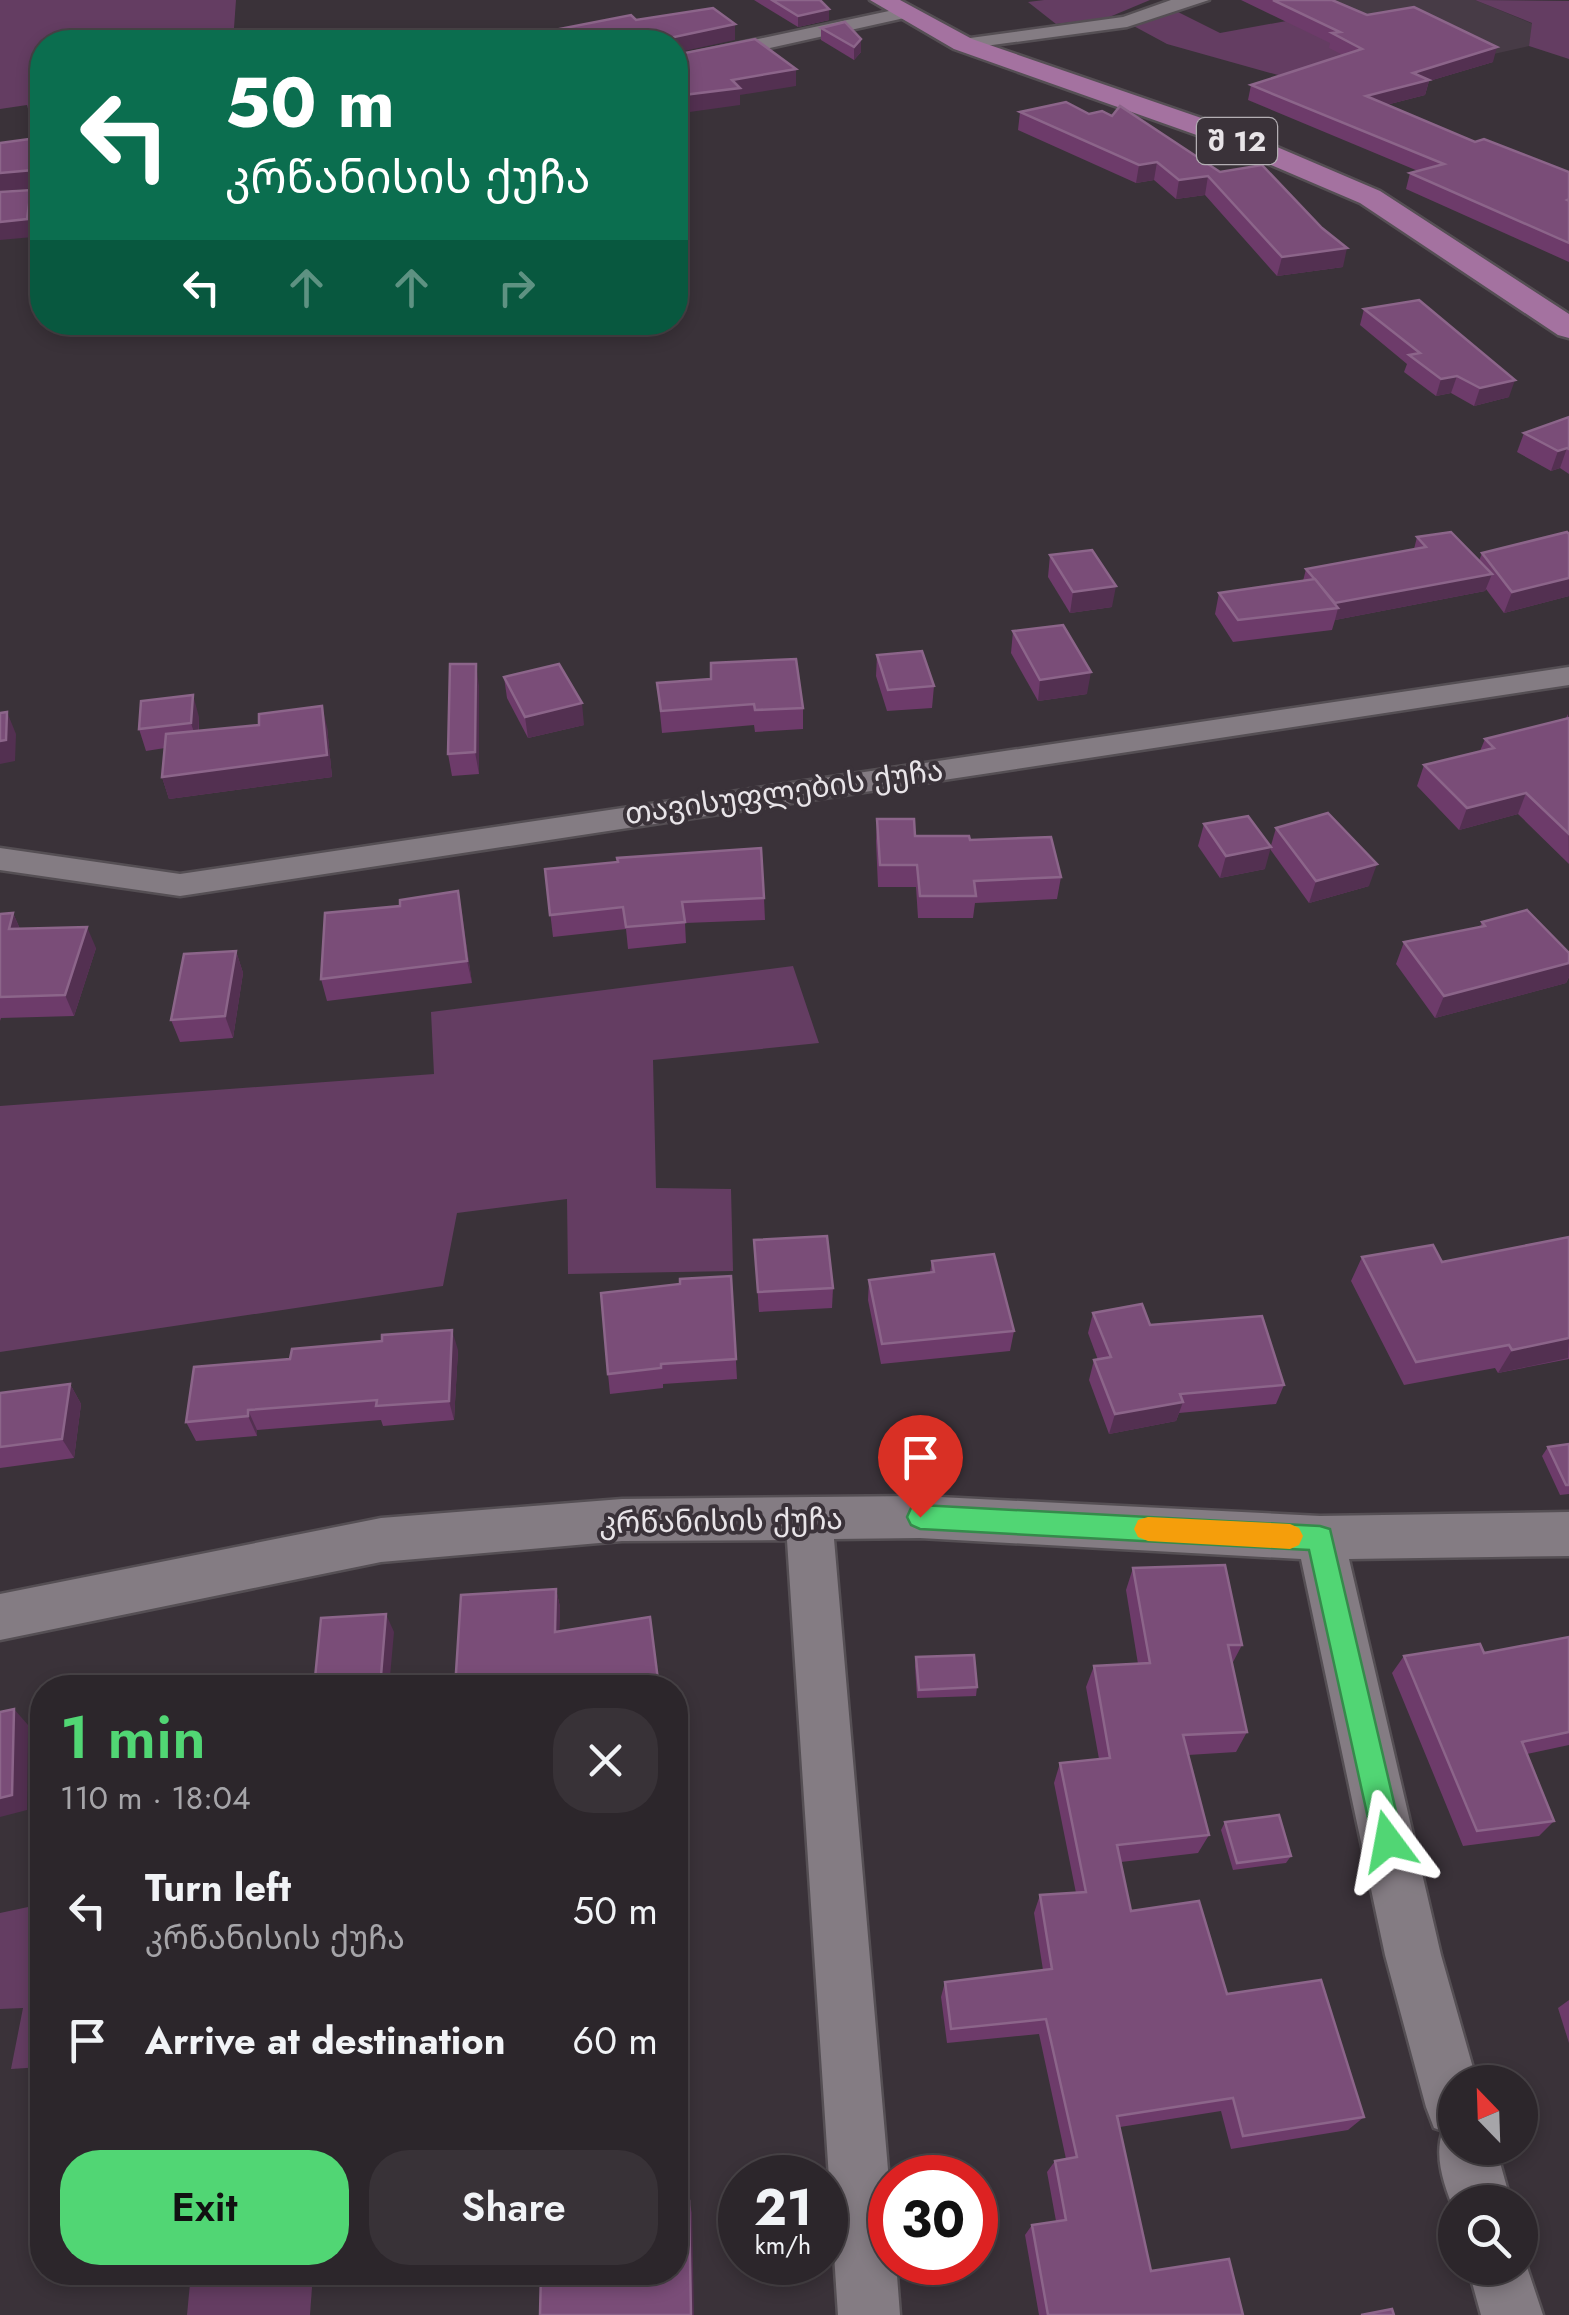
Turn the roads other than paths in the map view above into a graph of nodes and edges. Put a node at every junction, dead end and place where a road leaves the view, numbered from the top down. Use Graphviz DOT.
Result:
graph roads {
  1 [pos="1200,0"];
  2 [pos="893,6"];
  3 [pos="963,44"];
  4 [pos="688,60"];
  5 [pos="30,198"];
  6 [pos="0,201"];
  7 [pos="1569,328"];
  8 [pos="1569,676"];
  9 [pos="0,859"];
  10 [pos="809,1519"];
  11 [pos="1569,1534"];
  12 [pos="1320,1538"];
  13 [pos="0,1616"];
  14 [pos="1443,2065"];
  15 [pos="1504,2285"];
  16 [pos="869,2315"];
  17 [pos="1512,2315"];
  1 -- 3 [label="street"];
  2 -- 3 [label="main road, შ 12"];
  2 -- 4 [label="street"];
  3 -- 7 [label="main road, შ 12"];
  5 -- 6 [label="street"];
  8 -- 9 [label="street, თავისუფლების ქუჩა"];
  10 -- 12 [label="street, კრწანისის ქუჩა"];
  10 -- 13 [label="street, კრწანისის ქუჩა"];
  10 -- 16 [label="street"];
  11 -- 12 [label="street, კრწანისის ქუჩა"];
  12 -- 14 [label="street"];
  15 -- 17 [label="street"];
}
